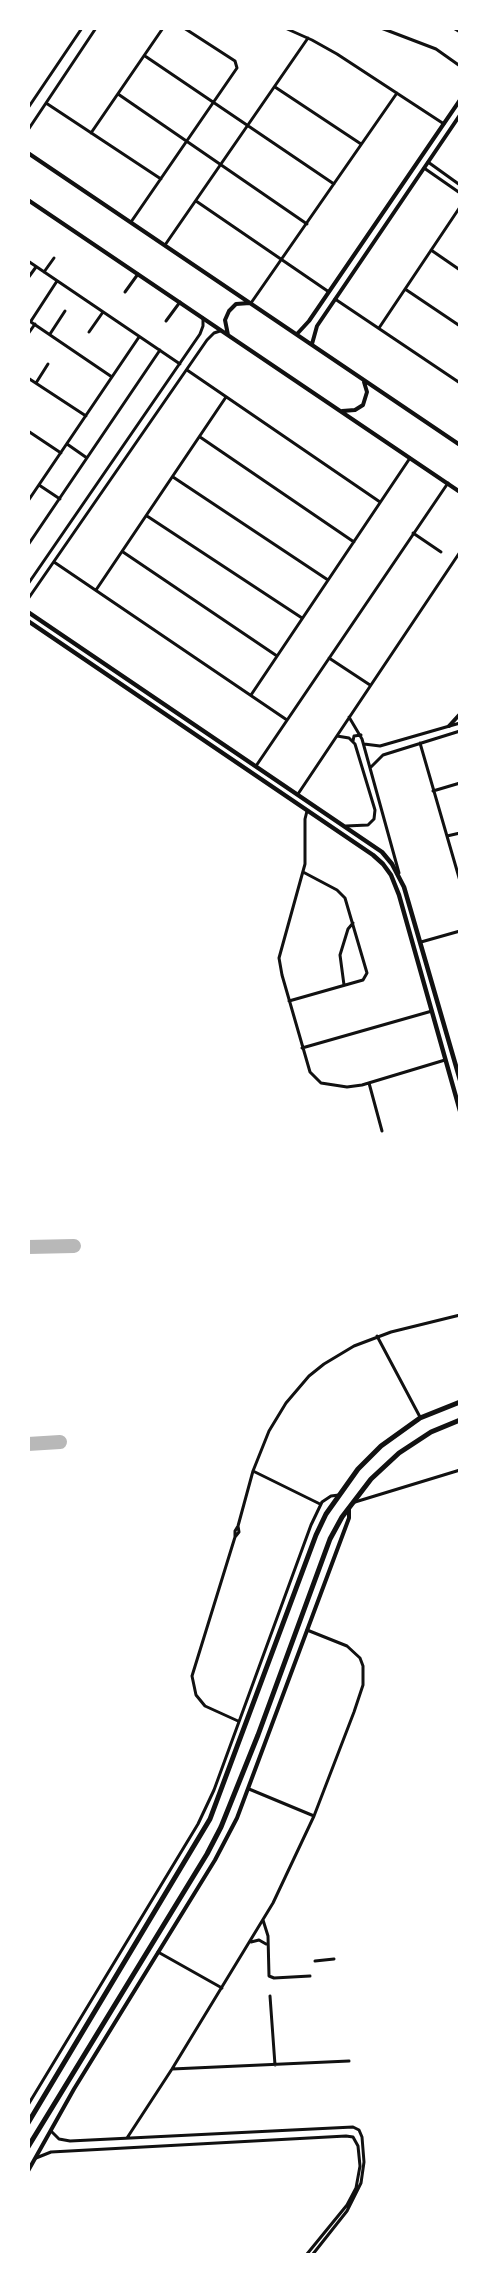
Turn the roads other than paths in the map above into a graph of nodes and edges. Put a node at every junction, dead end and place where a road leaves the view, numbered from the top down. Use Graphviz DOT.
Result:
graph roads {
  1 [pos="82,28"];
  2 [pos="96,28"];
  3 [pos="163,28"];
  4 [pos="184,28"];
  5 [pos="285,28"];
  6 [pos="381,28"];
  7 [pos="454,28"];
  8 [pos="459,32"];
  9 [pos="308,38"];
  10 [pos="145,56"];
  11 [pos="459,66"];
  12 [pos="275,87"];
  13 [pos="397,93"];
  14 [pos="118,94"];
  15 [pos="459,100"];
  16 [pos="46,103"];
  17 [pos="214,103"];
  18 [pos="28,108"];
  19 [pos="459,116"];
  20 [pos="444,124"];
  21 [pos="249,126"];
  22 [pos="28,130"];
  23 [pos="91,133"];
  24 [pos="187,141"];
  25 [pos="362,144"];
  26 [pos="28,153"];
  27 [pos="428,162"];
  28 [pos="221,165"];
  29 [pos="424,168"];
  30 [pos="161,179"];
  31 [pos="334,184"];
  32 [pos="459,185"];
  33 [pos="459,193"];
  34 [pos="28,200"];
  35 [pos="196,201"];
  36 [pos="459,210"];
  37 [pos="131,222"];
  38 [pos="307,224"];
  39 [pos="165,245"];
  40 [pos="430,250"];
  41 [pos="54,258"];
  42 [pos="282,260"];
  43 [pos="28,261"];
  44 [pos="36,267"];
  45 [pos="459,270"];
  46 [pos="44,272"];
  47 [pos="138,274"];
  48 [pos="28,278"];
  49 [pos="57,281"];
  50 [pos="405,289"];
  51 [pos="125,292"];
  52 [pos="329,292"];
  53 [pos="335,299"];
  54 [pos="180,302"];
  55 [pos="251,303"];
  56 [pos="65,311"];
  57 [pos="103,312"];
  58 [pos="203,318"];
  59 [pos="30,320"];
  60 [pos="166,321"];
  61 [pos="309,321"];
  62 [pos="35,324"];
  63 [pos="317,326"];
  64 [pos="459,326"];
  65 [pos="378,328"];
  66 [pos="221,330"];
  67 [pos="89,332"];
  68 [pos="28,334"];
  69 [pos="50,334"];
  70 [pos="200,334"];
  71 [pos="297,334"];
  72 [pos="228,335"];
  73 [pos="139,337"];
  74 [pos="207,340"];
  75 [pos="312,344"];
  76 [pos="160,350"];
  77 [pos="48,364"];
  78 [pos="180,364"];
  79 [pos="187,370"];
  80 [pos="112,377"];
  81 [pos="28,378"];
  82 [pos="363,380"];
  83 [pos="36,383"];
  84 [pos="459,383"];
  85 [pos="226,396"];
  86 [pos="342,410"];
  87 [pos="86,416"];
  88 [pos="28,431"];
  89 [pos="200,437"];
  90 [pos="67,444"];
  91 [pos="459,445"];
  92 [pos="61,453"];
  93 [pos="87,458"];
  94 [pos="410,458"];
  95 [pos="173,477"];
  96 [pos="447,483"];
  97 [pos="39,485"];
  98 [pos="28,487"];
  99 [pos="35,491"];
  100 [pos="459,492"];
  101 [pos="60,499"];
  102 [pos="28,501"];
  103 [pos="380,502"];
  104 [pos="147,516"];
  105 [pos="414,533"];
  106 [pos="354,542"];
  107 [pos="28,545"];
  108 [pos="123,552"];
  109 [pos="441,552"];
  110 [pos="459,552"];
  111 [pos="54,562"];
  112 [pos="328,580"];
  113 [pos="28,584"];
  114 [pos="96,590"];
  115 [pos="29,598"];
  116 [pos="28,612"];
  117 [pos="302,618"];
  118 [pos="28,621"];
  119 [pos="277,656"];
  120 [pos="329,658"];
  121 [pos="370,685"];
  122 [pos="250,695"];
  123 [pos="459,714"];
  124 [pos="349,717"];
  125 [pos="187,719"];
  126 [pos="287,720"];
  127 [pos="459,723"];
  128 [pos="182,725"];
  129 [pos="449,726"];
  130 [pos="459,731"];
  131 [pos="361,735"];
  132 [pos="337,736"];
  133 [pos="353,741"];
  134 [pos="420,743"];
  135 [pos="364,744"];
  136 [pos="380,746"];
  137 [pos="383,755"];
  138 [pos="255,766"];
  139 [pos="371,767"];
  140 [pos="459,783"];
  141 [pos="433,790"];
  142 [pos="298,794"];
  143 [pos="308,810"];
  144 [pos="346,826"];
  145 [pos="459,833"];
  146 [pos="447,837"];
  147 [pos="303,872"];
  148 [pos="400,878"];
  149 [pos="459,881"];
  150 [pos="353,923"];
  151 [pos="459,931"];
  152 [pos="420,942"];
  153 [pos="344,985"];
  154 [pos="289,1001"];
  155 [pos="432,1011"];
  156 [pos="302,1048"];
  157 [pos="446,1060"];
  158 [pos="459,1080"];
  159 [pos="369,1083"];
  160 [pos="459,1111"];
  161 [pos="382,1131"];
  162 [pos="459,1316"];
  163 [pos="377,1336"];
  164 [pos="459,1402"];
  165 [pos="420,1418"];
  166 [pos="459,1420"];
  167 [pos="459,1470"];
  168 [pos="253,1471"];
  169 [pos="339,1495"];
  170 [pos="320,1504"];
  171 [pos="350,1505"];
  172 [pos="307,1630"];
  173 [pos="254,1677"];
  174 [pos="262,1680"];
  175 [pos="238,1721"];
  176 [pos="258,1736"];
  177 [pos="266,1739"];
  178 [pos="249,1789"];
  179 [pos="214,1790"];
  180 [pos="221,1793"];
  181 [pos="314,1816"];
  182 [pos="263,1920"];
  183 [pos="250,1942"];
  184 [pos="268,1945"];
  185 [pos="158,1952"];
  186 [pos="334,1959"];
  187 [pos="315,1961"];
  188 [pos="310,1976"];
  189 [pos="222,1988"];
  190 [pos="270,1996"];
  191 [pos="349,2061"];
  192 [pos="275,2066"];
  193 [pos="172,2069"];
  194 [pos="55,2103"];
  195 [pos="28,2105"];
  196 [pos="63,2108"];
  197 [pos="28,2122"];
  198 [pos="51,2131"];
  199 [pos="127,2138"];
  200 [pos="28,2147"];
  201 [pos="34,2159"];
  202 [pos="28,2171"];
  203 [pos="307,2254"];
  204 [pos="313,2254"];
  1 -- 18 [label="street"];
  2 -- 16 [label="street"];
  3 -- 10 [label="street"];
  4 -- 17 [label="street"];
  5 -- 9 [label="street"];
  6 -- 11 [label="street"];
  7 -- 8 [label="main road"];
  9 -- 12 [label="street"];
  9 -- 13 [label="street"];
  10 -- 14 [label="street"];
  10 -- 17 [label="street"];
  12 -- 21 [label="street"];
  12 -- 25 [label="street"];
  13 -- 20 [label="street"];
  13 -- 25 [label="street"];
  14 -- 23 [label="street"];
  14 -- 24 [label="street"];
  15 -- 20 [label="street"];
  16 -- 22 [label="street"];
  16 -- 23 [label="street"];
  17 -- 21 [label="street"];
  17 -- 24 [label="street"];
  19 -- 27 [label="street"];
  20 -- 52 [label="street"];
  21 -- 28 [label="street"];
  21 -- 31 [label="street"];
  23 -- 30 [label="street"];
  24 -- 28 [label="street"];
  24 -- 30 [label="street"];
  25 -- 31 [label="street"];
  26 -- 37 [label="street"];
  27 -- 29 [label="street"];
  27 -- 32 [label="street"];
  28 -- 35 [label="street"];
  28 -- 38 [label="street"];
  29 -- 33 [label="street"];
  29 -- 53 [label="street"];
  30 -- 37 [label="street"];
  31 -- 38 [label="street"];
  34 -- 47 [label="street"];
  35 -- 39 [label="street"];
  35 -- 42 [label="street"];
  36 -- 40 [label="street"];
  37 -- 39 [label="street"];
  38 -- 42 [label="street"];
  39 -- 55 [label="street"];
  40 -- 45 [label="street"];
  40 -- 50 [label="street"];
  41 -- 46 [label="street"];
  42 -- 52 [label="street"];
  42 -- 55 [label="street"];
  43 -- 44 [label="street"];
  44 -- 46 [label="street"];
  44 -- 48 [label="street"];
  46 -- 49 [label="street"];
  47 -- 51 [label="street"];
  47 -- 54 [label="street"];
  49 -- 57 [label="street"];
  49 -- 59 [label="street"];
  50 -- 64 [label="street"];
  50 -- 65 [label="street"];
  52 -- 61 [label="street"];
  53 -- 63 [label="street"];
  53 -- 65 [label="street"];
  54 -- 58 [label="street"];
  54 -- 60 [label="street"];
  55 -- 71 [label="street"];
  55 -- 72 [label="street"];
  56 -- 69 [label="street"];
  57 -- 67 [label="street"];
  57 -- 73 [label="street"];
  58 -- 66 [label="street"];
  58 -- 70 [label="street"];
  59 -- 62 [label="street"];
  61 -- 63 [label="street"];
  61 -- 71 [label="street"];
  62 -- 68 [label="street"];
  62 -- 69 [label="street"];
  63 -- 75 [label="street"];
  65 -- 84 [label="street"];
  66 -- 72 [label="street"];
  66 -- 74 [label="street"];
  69 -- 80 [label="street"];
  70 -- 74 [label="street"];
  70 -- 78 [label="street"];
  71 -- 75 [label="street"];
  72 -- 86 [label="street"];
  73 -- 76 [label="street"];
  73 -- 80 [label="street"];
  74 -- 79 [label="street"];
  75 -- 82 [label="street"];
  76 -- 78 [label="street"];
  76 -- 93 [label="street"];
  77 -- 83 [label="street"];
  78 -- 113 [label="street"];
  79 -- 85 [label="street"];
  79 -- 111 [label="street"];
  80 -- 87 [label="street"];
  81 -- 83 [label="street"];
  82 -- 86 [label="street"];
  82 -- 91 [label="street"];
  83 -- 87 [label="street"];
  85 -- 89 [label="street"];
  85 -- 103 [label="street"];
  86 -- 94 [label="street"];
  87 -- 90 [label="street"];
  88 -- 92 [label="street"];
  89 -- 95 [label="street"];
  89 -- 106 [label="street"];
  90 -- 92 [label="street"];
  90 -- 93 [label="street"];
  92 -- 97 [label="street"];
  93 -- 101 [label="street"];
  94 -- 96 [label="street"];
  94 -- 103 [label="street"];
  95 -- 104 [label="street"];
  95 -- 112 [label="street"];
  96 -- 100 [label="street"];
  96 -- 105 [label="street"];
  97 -- 99 [label="street"];
  97 -- 101 [label="street"];
  98 -- 99 [label="street"];
  99 -- 102 [label="street"];
  101 -- 107 [label="street"];
  103 -- 106 [label="street"];
  104 -- 108 [label="street"];
  104 -- 117 [label="street"];
  105 -- 109 [label="street"];
  105 -- 120 [label="street"];
  106 -- 112 [label="street"];
  108 -- 114 [label="street"];
  108 -- 119 [label="street"];
  110 -- 121 [label="street"];
  111 -- 114 [label="street"];
  111 -- 115 [label="street"];
  112 -- 117 [label="street"];
  114 -- 122 [label="street"];
  116 -- 125 [label="main road"];
  117 -- 119 [label="street"];
  118 -- 128 [label="main road"];
  119 -- 122 [label="street"];
  120 -- 121 [label="street"];
  120 -- 126 [label="street"];
  121 -- 124 [label="street"];
  122 -- 126 [label="street"];
  123 -- 129 [label="street"];
  124 -- 131 [label="street"];
  124 -- 132 [label="street"];
  125 -- 128 [label="main road"];
  125 -- 138 [label="main road"];
  126 -- 138 [label="street"];
  127 -- 129 [label="street"];
  128 -- 143 [label="main road"];
  129 -- 136 [label="street"];
  130 -- 134 [label="street"];
  131 -- 133 [label="street"];
  131 -- 135 [label="street"];
  132 -- 133 [label="street"];
  132 -- 142 [label="street"];
  133 -- 144 [label="street"];
  134 -- 137 [label="street"];
  134 -- 141 [label="street"];
  135 -- 136 [label="street"];
  135 -- 139 [label="street"];
  136 -- 137 [label="street"];
  137 -- 139 [label="street"];
  138 -- 142 [label="main road"];
  139 -- 148 [label="street"];
  140 -- 141 [label="street"];
  141 -- 146 [label="street"];
  142 -- 144 [label="main road"];
  143 -- 147 [label="street"];
  143 -- 155 [label="main road"];
  144 -- 148 [label="main road"];
  145 -- 146 [label="street"];
  146 -- 149 [label="street"];
  147 -- 150 [label="street"];
  147 -- 154 [label="street"];
  148 -- 152 [label="main road"];
  150 -- 153 [label="street"];
  150 -- 153 [label="street"];
  151 -- 152 [label="street"];
  152 -- 158 [label="main road"];
  153 -- 154 [label="street"];
  154 -- 156 [label="street"];
  155 -- 156 [label="street"];
  155 -- 157 [label="main road"];
  156 -- 159 [label="street"];
  157 -- 159 [label="street"];
  157 -- 160 [label="main road"];
  159 -- 161 [label="street"];
  162 -- 163 [label="street"];
  163 -- 165 [label="street"];
  163 -- 168 [label="street"];
  164 -- 165 [label="highway"];
  165 -- 169 [label="highway"];
  166 -- 171 [label="highway"];
  167 -- 171 [label="street"];
  168 -- 170 [label="street"];
  168 -- 175 [label="street"];
  169 -- 170 [label="street"];
  169 -- 174 [label="highway"];
  170 -- 173 [label="street"];
  171 -- 172 [label="street"];
  171 -- 176 [label="highway"];
  172 -- 177 [label="street"];
  172 -- 181 [label="street"];
  173 -- 174 [label="highway"];
  173 -- 175 [label="street"];
  174 -- 180 [label="highway"];
  175 -- 179 [label="street"];
  176 -- 177 [label="highway"];
  176 -- 194 [label="highway"];
  177 -- 178 [label="street"];
  178 -- 181 [label="street"];
  178 -- 185 [label="street"];
  179 -- 180 [label="highway"];
  179 -- 195 [label="street"];
  180 -- 197 [label="highway"];
  181 -- 182 [label="street"];
  182 -- 183 [label="street"];
  182 -- 184 [label="street"];
  183 -- 184 [label="street"];
  183 -- 189 [label="street"];
  184 -- 188 [label="street"];
  185 -- 189 [label="street"];
  185 -- 196 [label="street"];
  186 -- 187 [label="street"];
  189 -- 193 [label="street"];
  190 -- 192 [label="street"];
  191 -- 192 [label="street"];
  192 -- 193 [label="street"];
  193 -- 199 [label="street"];
  194 -- 196 [label="highway"];
  194 -- 200 [label="highway"];
  196 -- 198 [label="street"];
  198 -- 199 [label="street"];
  198 -- 201 [label="street"];
  199 -- 204 [label="street"];
  201 -- 202 [label="street"];
  201 -- 203 [label="street"];
}
